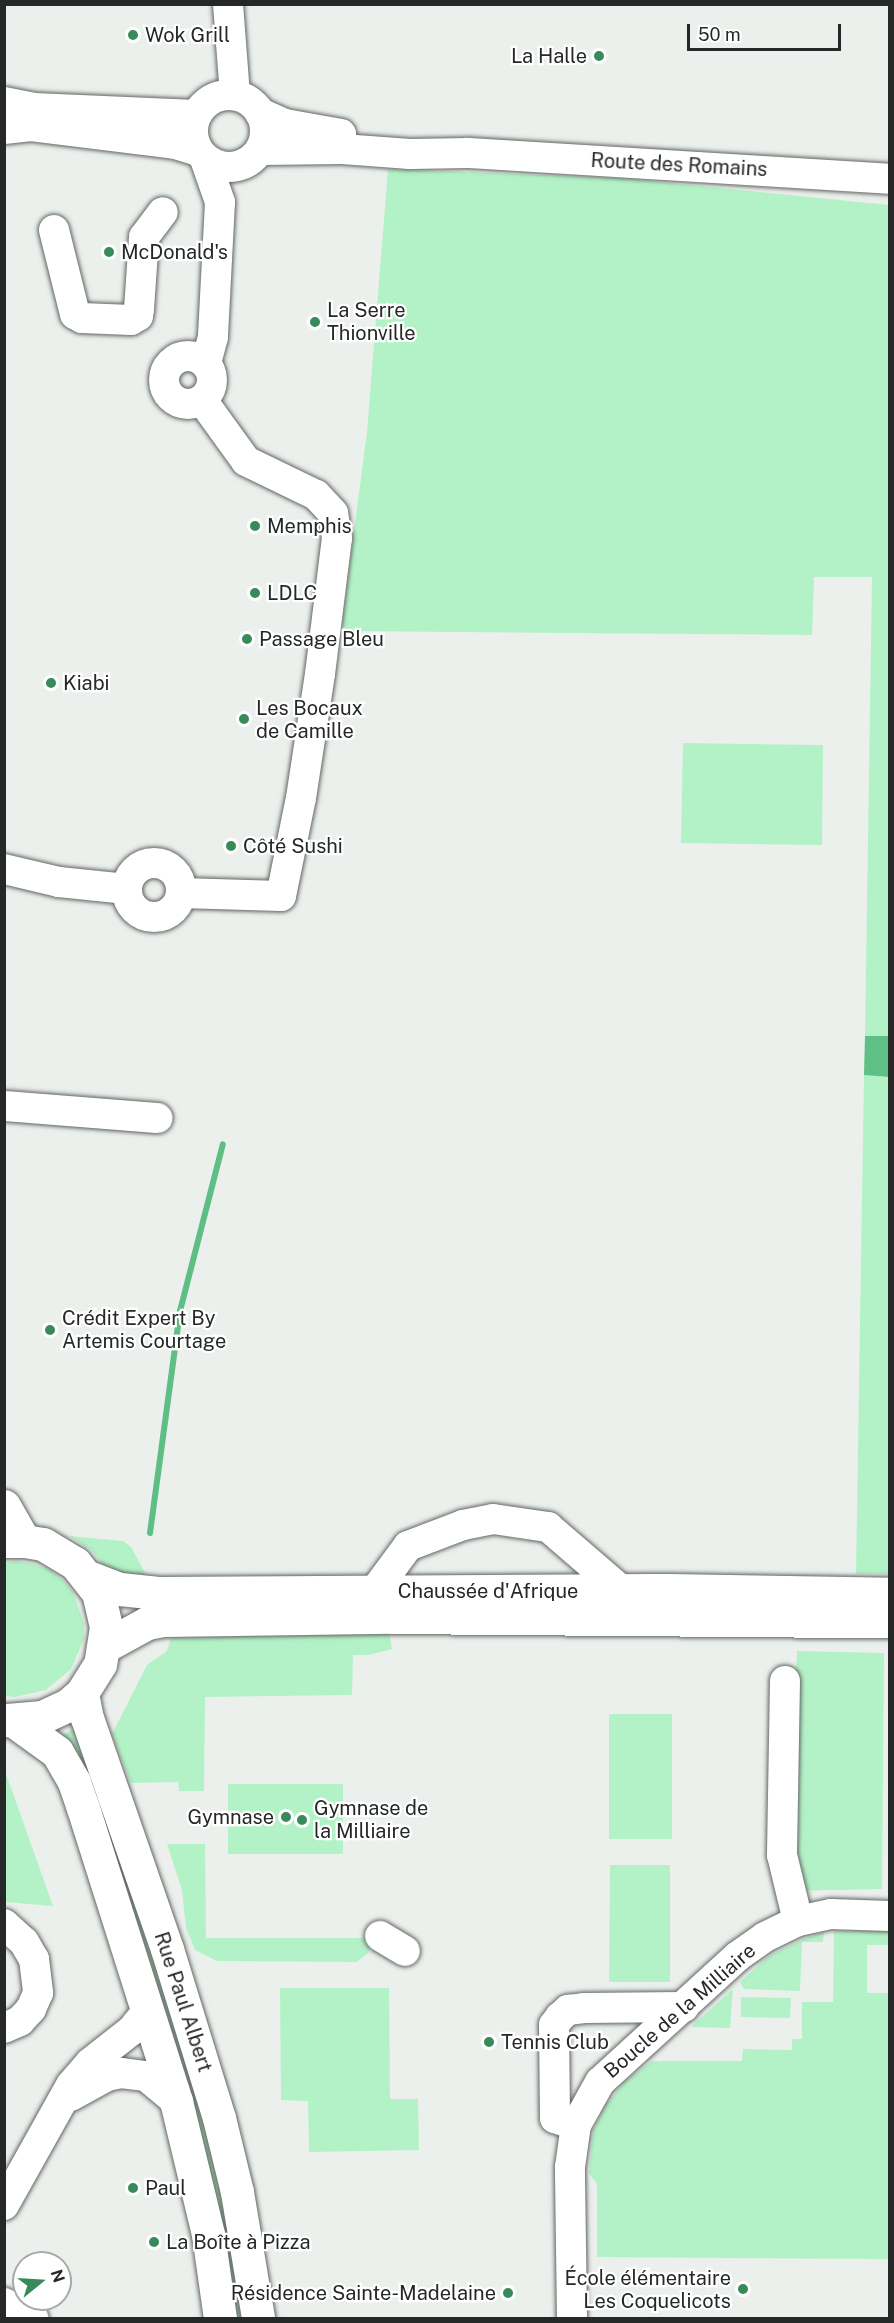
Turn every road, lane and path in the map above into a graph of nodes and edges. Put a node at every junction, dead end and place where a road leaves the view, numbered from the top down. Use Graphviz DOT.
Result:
graph roads {
  1 [pos="228,4"];
  2 [pos="235,95"];
  3 [pos="4,102"];
  4 [pos="260,113"];
  5 [pos="196,115"];
  6 [pos="4,129"];
  7 [pos="468,153"];
  8 [pos="201,155"];
  9 [pos="251,158"];
  10 [pos="890,178"];
  11 [pos="220,202"];
  12 [pos="163,212"];
  13 [pos="54,230"];
  14 [pos="206,363"];
  15 [pos="202,400"];
  16 [pos="4,869"];
  17 [pos="4,1106"];
  18 [pos="158,1118"];
  19 [pos="4,1506"];
  20 [pos="14,1541"];
  21 [pos="88,1577"];
  22 [pos="621,1590"];
  23 [pos="375,1592"];
  24 [pos="890,1594"];
  25 [pos="890,1621"];
  26 [pos="105,1646"];
  27 [pos="785,1681"];
  28 [pos="82,1693"];
  29 [pos="9,1721"];
  30 [pos="890,1916"];
  31 [pos="798,1921"];
  32 [pos="4,1924"];
  33 [pos="684,2007"];
  34 [pos="148,2010"];
  35 [pos="4,2028"];
  36 [pos="66,2097"];
  37 [pos="176,2101"];
  38 [pos="576,2125"];
  39 [pos="4,2205"];
  40 [pos="4,2303"];
  41 [pos="33,2319"];
  42 [pos="220,2319"];
  43 [pos="258,2319"];
  44 [pos="572,2319"];
  1 -- 2 [label="street"];
  2 -- 4 [label="street, Route des Romains"];
  2 -- 5 [label="street"];
  3 -- 5 [label="street"];
  4 -- 7 [label="street, Route des Romains"];
  4 -- 9 [label="street"];
  5 -- 8 [label="street"];
  6 -- 8 [label="street, Route des Romains"];
  7 -- 9 [label="street, Route des Romains"];
  7 -- 10 [label="street, Route des Romains"];
  8 -- 9 [label="street, Route des Romains"];
  8 -- 11 [label="street"];
  9 -- 11 [label="street"];
  11 -- 14 [label="street"];
  12 -- 13 [label="street"];
  14 -- 15 [label="street"];
  14 -- 15 [label="street"];
  15 -- 16 [label="street"];
  17 -- 18 [label="street"];
  19 -- 20 [label="main road"];
  20 -- 21 [label="main road"];
  21 -- 23 [label="main road, Chaussée d'Afrique"];
  21 -- 26 [label="main road"];
  22 -- 23 [label="main road, Chaussée d'Afrique"];
  22 -- 23 [label="street"];
  22 -- 24 [label="main road, Chaussée d'Afrique"];
  25 -- 26 [label="main road, Chaussée d'Afrique"];
  26 -- 28 [label="main road"];
  27 -- 31 [label="street"];
  28 -- 29 [label="main road"];
  28 -- 43 [label="main road, Rue Paul Albert"];
  29 -- 34 [label="main road, Rue Paul Albert"];
  30 -- 31 [label="street, Boucle de la Milliaire"];
  31 -- 33 [label="street, Boucle de la Milliaire"];
  32 -- 35 [label="street"];
  33 -- 38 [label="street, Boucle de la Milliaire"];
  33 -- 38 [label="street"];
  34 -- 36 [label="street"];
  34 -- 37 [label="main road, Rue Paul Albert"];
  36 -- 37 [label="street"];
  36 -- 39 [label="street"];
  37 -- 42 [label="main road, Rue Paul Albert"];
  38 -- 44 [label="street, Boucle de la Milliaire"];
  40 -- 41 [label="street"];
}
